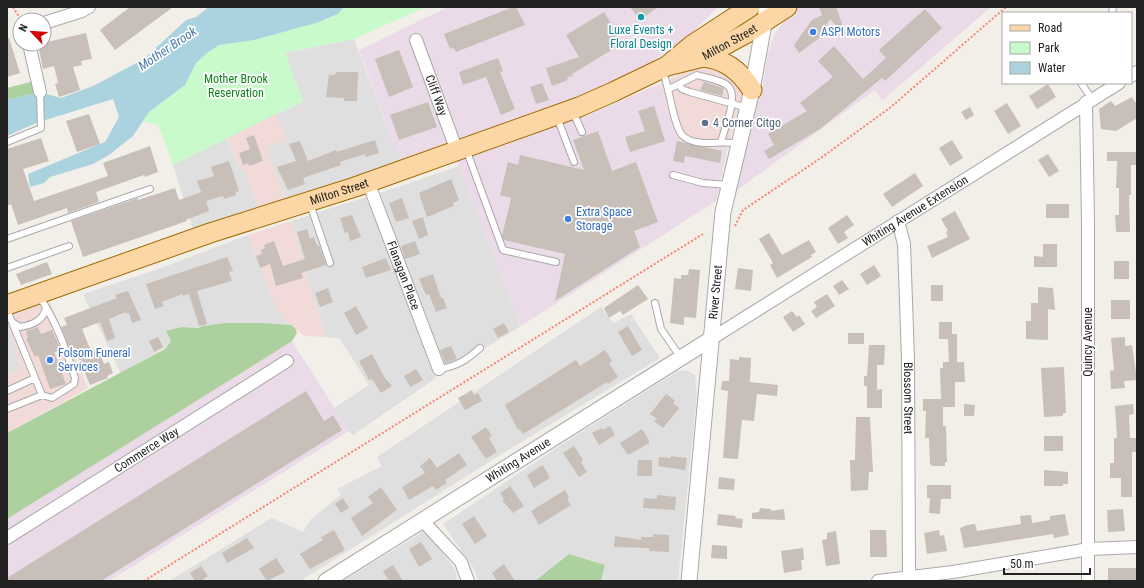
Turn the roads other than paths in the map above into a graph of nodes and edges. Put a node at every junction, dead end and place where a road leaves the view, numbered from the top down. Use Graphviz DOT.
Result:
graph roads {
  1 [pos="89,7"];
  2 [pos="726,7"];
  3 [pos="750,7"];
  4 [pos="787,7"];
  5 [pos="766,14"];
  6 [pos="52,20"];
  7 [pos="416,40"];
  8 [pos="698,51"];
  9 [pos="31,52"];
  10 [pos="664,68"];
  11 [pos="1081,84"];
  12 [pos="1116,84"];
  13 [pos="679,85"];
  14 [pos="1106,87"];
  15 [pos="669,89"];
  16 [pos="752,90"];
  17 [pos="40,92"];
  18 [pos="1089,100"];
  19 [pos="732,105"];
  20 [pos="748,108"];
  21 [pos="564,112"];
  22 [pos="582,132"];
  23 [pos="7,142"];
  24 [pos="721,142"];
  25 [pos="739,144"];
  26 [pos="461,149"];
  27 [pos="574,162"];
  28 [pos="673,175"];
  29 [pos="368,182"];
  30 [pos="728,185"];
  31 [pos="150,189"];
  32 [pos="309,201"];
  33 [pos="898,220"];
  34 [pos="7,239"];
  35 [pos="69,246"];
  36 [pos="556,262"];
  37 [pos="330,263"];
  38 [pos="7,268"];
  39 [pos="42,301"];
  40 [pos="655,303"];
  41 [pos="7,310"];
  42 [pos="9,314"];
  43 [pos="711,339"];
  44 [pos="480,348"];
  45 [pos="681,358"];
  46 [pos="286,361"];
  47 [pos="439,369"];
  48 [pos="35,378"];
  49 [pos="7,391"];
  50 [pos="42,394"];
  51 [pos="7,409"];
  52 [pos="423,521"];
  53 [pos="7,538"];
  54 [pos="1137,547"];
  55 [pos="1089,549"];
  56 [pos="909,576"];
  57 [pos="326,581"];
  58 [pos="468,581"];
  59 [pos="689,581"];
  60 [pos="878,581"];
  61 [pos="1088,581"];
  1 -- 6 [label="street"];
  2 -- 8 [label="main road"];
  3 -- 8 [label="main road, Milton Street"];
  4 -- 5 [label="main road, Milton Street"];
  5 -- 8 [label="main road, Milton Street"];
  5 -- 16 [label="street, River Street"];
  7 -- 26 [label="street, Cliff Way"];
  8 -- 10 [label="main road, Milton Street"];
  8 -- 16 [label="main road"];
  9 -- 17 [label="street"];
  10 -- 15 [label="lane"];
  10 -- 21 [label="main road, Milton Street"];
  11 -- 18 [label="lane"];
  12 -- 14 [label="street, Whiting Avenue Extension"];
  13 -- 15 [label="lane"];
  13 -- 19 [label="lane"];
  13 -- 19 [label="lane"];
  14 -- 18 [label="street, Whiting Avenue Extension"];
  15 -- 24 [label="lane"];
  16 -- 20 [label="street, River Street"];
  17 -- 23 [label="lane"];
  18 -- 33 [label="street, Whiting Avenue Extension"];
  18 -- 55 [label="street, Quincy Avenue"];
  19 -- 20 [label="lane"];
  19 -- 24 [label="lane"];
  20 -- 25 [label="street, River Street"];
  21 -- 22 [label="lane"];
  21 -- 26 [label="main road, Milton Street"];
  21 -- 27 [label="lane"];
  24 -- 25 [label="lane"];
  25 -- 30 [label="street, River Street"];
  26 -- 29 [label="main road, Milton Street"];
  26 -- 36 [label="lane"];
  28 -- 30 [label="lane"];
  29 -- 32 [label="main road, Milton Street"];
  29 -- 47 [label="street, Flanagan Place"];
  30 -- 43 [label="street, River Street"];
  31 -- 34 [label="lane"];
  32 -- 37 [label="lane"];
  32 -- 39 [label="main road, Milton Street"];
  33 -- 43 [label="street, Whiting Avenue Extension"];
  33 -- 56 [label="street, Blossom Street"];
  35 -- 38 [label="lane"];
  39 -- 42 [label="main road, Milton Street"];
  39 -- 42 [label="lane"];
  39 -- 50 [label="lane"];
  40 -- 45 [label="lane"];
  41 -- 42 [label="lane"];
  42 -- 48 [label="lane"];
  43 -- 45 [label="street, Whiting Avenue"];
  43 -- 59 [label="street, River Street"];
  44 -- 47 [label="lane"];
  45 -- 52 [label="street, Whiting Avenue"];
  46 -- 53 [label="street, Commerce Way"];
  48 -- 49 [label="lane"];
  48 -- 50 [label="lane"];
  50 -- 51 [label="lane"];
  52 -- 57 [label="street, Whiting Avenue"];
  52 -- 58 [label="street"];
  54 -- 55 [label="street"];
  55 -- 56 [label="street"];
  55 -- 61 [label="street, Quincy Avenue"];
  56 -- 60 [label="street"];
}
